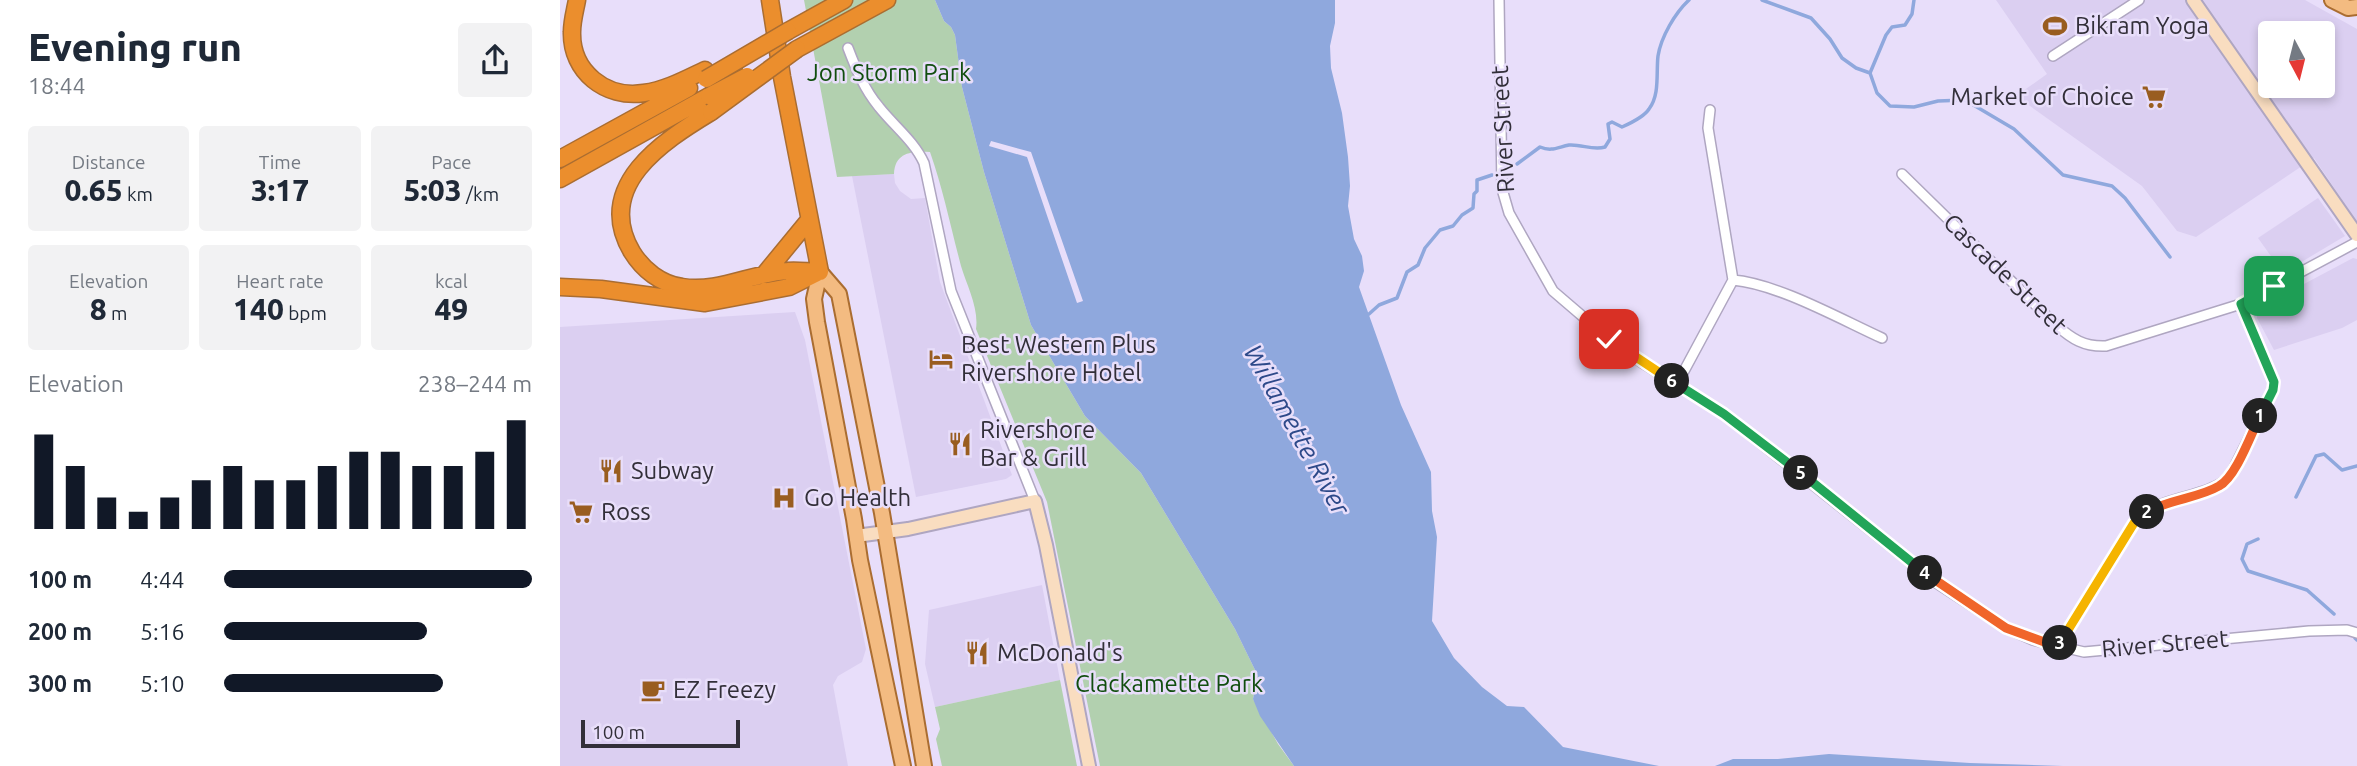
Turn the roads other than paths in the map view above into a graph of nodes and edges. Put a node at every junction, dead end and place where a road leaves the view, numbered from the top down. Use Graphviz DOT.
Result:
graph roads {
  1 [pos="577,0"];
  2 [pos="770,0"];
  3 [pos="844,0"];
  4 [pos="887,0"];
  5 [pos="1499,0"];
  6 [pos="2138,0"];
  7 [pos="2193,0"];
  8 [pos="2332,0"];
  9 [pos="2354,11"];
  10 [pos="848,48"];
  11 [pos="2053,56"];
  12 [pos="706,74"];
  13 [pos="710,104"];
  14 [pos="1710,110"];
  15 [pos="560,159"];
  16 [pos="1902,174"];
  17 [pos="560,179"];
  18 [pos="809,220"];
  19 [pos="2357,235"];
  20 [pos="2357,242"];
  21 [pos="820,272"];
  22 [pos="763,276"];
  23 [pos="1733,280"];
  24 [pos="560,287"];
  25 [pos="2241,304"];
  26 [pos="1882,338"];
  27 [pos="1677,384"];
  28 [pos="1035,500"];
  29 [pos="884,532"];
  30 [pos="856,536"];
  31 [pos="2357,633"];
  32 [pos="2058,647"];
  33 [pos="903,766"];
  34 [pos="924,766"];
  35 [pos="1089,766"];
  1 -- 12 [label="highway"];
  2 -- 18 [label="highway"];
  3 -- 12 [label="highway, bridge"];
  4 -- 13 [label="highway, bridge"];
  5 -- 27 [label="street, River Street"];
  6 -- 11 [label="street"];
  7 -- 19 [label="street"];
  8 -- 9 [label="main road"];
  10 -- 28 [label="street"];
  12 -- 15 [label="highway"];
  13 -- 17 [label="highway"];
  13 -- 22 [label="highway"];
  14 -- 23 [label="street"];
  16 -- 25 [label="street, Cascade Street"];
  18 -- 21 [label="highway"];
  18 -- 22 [label="highway"];
  20 -- 25 [label="street, Cascade Street"];
  21 -- 22 [label="highway"];
  21 -- 24 [label="highway"];
  21 -- 29 [label="main road"];
  21 -- 30 [label="main road"];
  23 -- 26 [label="street"];
  23 -- 27 [label="street"];
  25 -- 32 [label="street"];
  27 -- 32 [label="street, River Street"];
  28 -- 29 [label="street"];
  28 -- 35 [label="street"];
  29 -- 30 [label="street"];
  29 -- 34 [label="main road"];
  30 -- 33 [label="main road"];
  31 -- 32 [label="street, River Street"];
}
